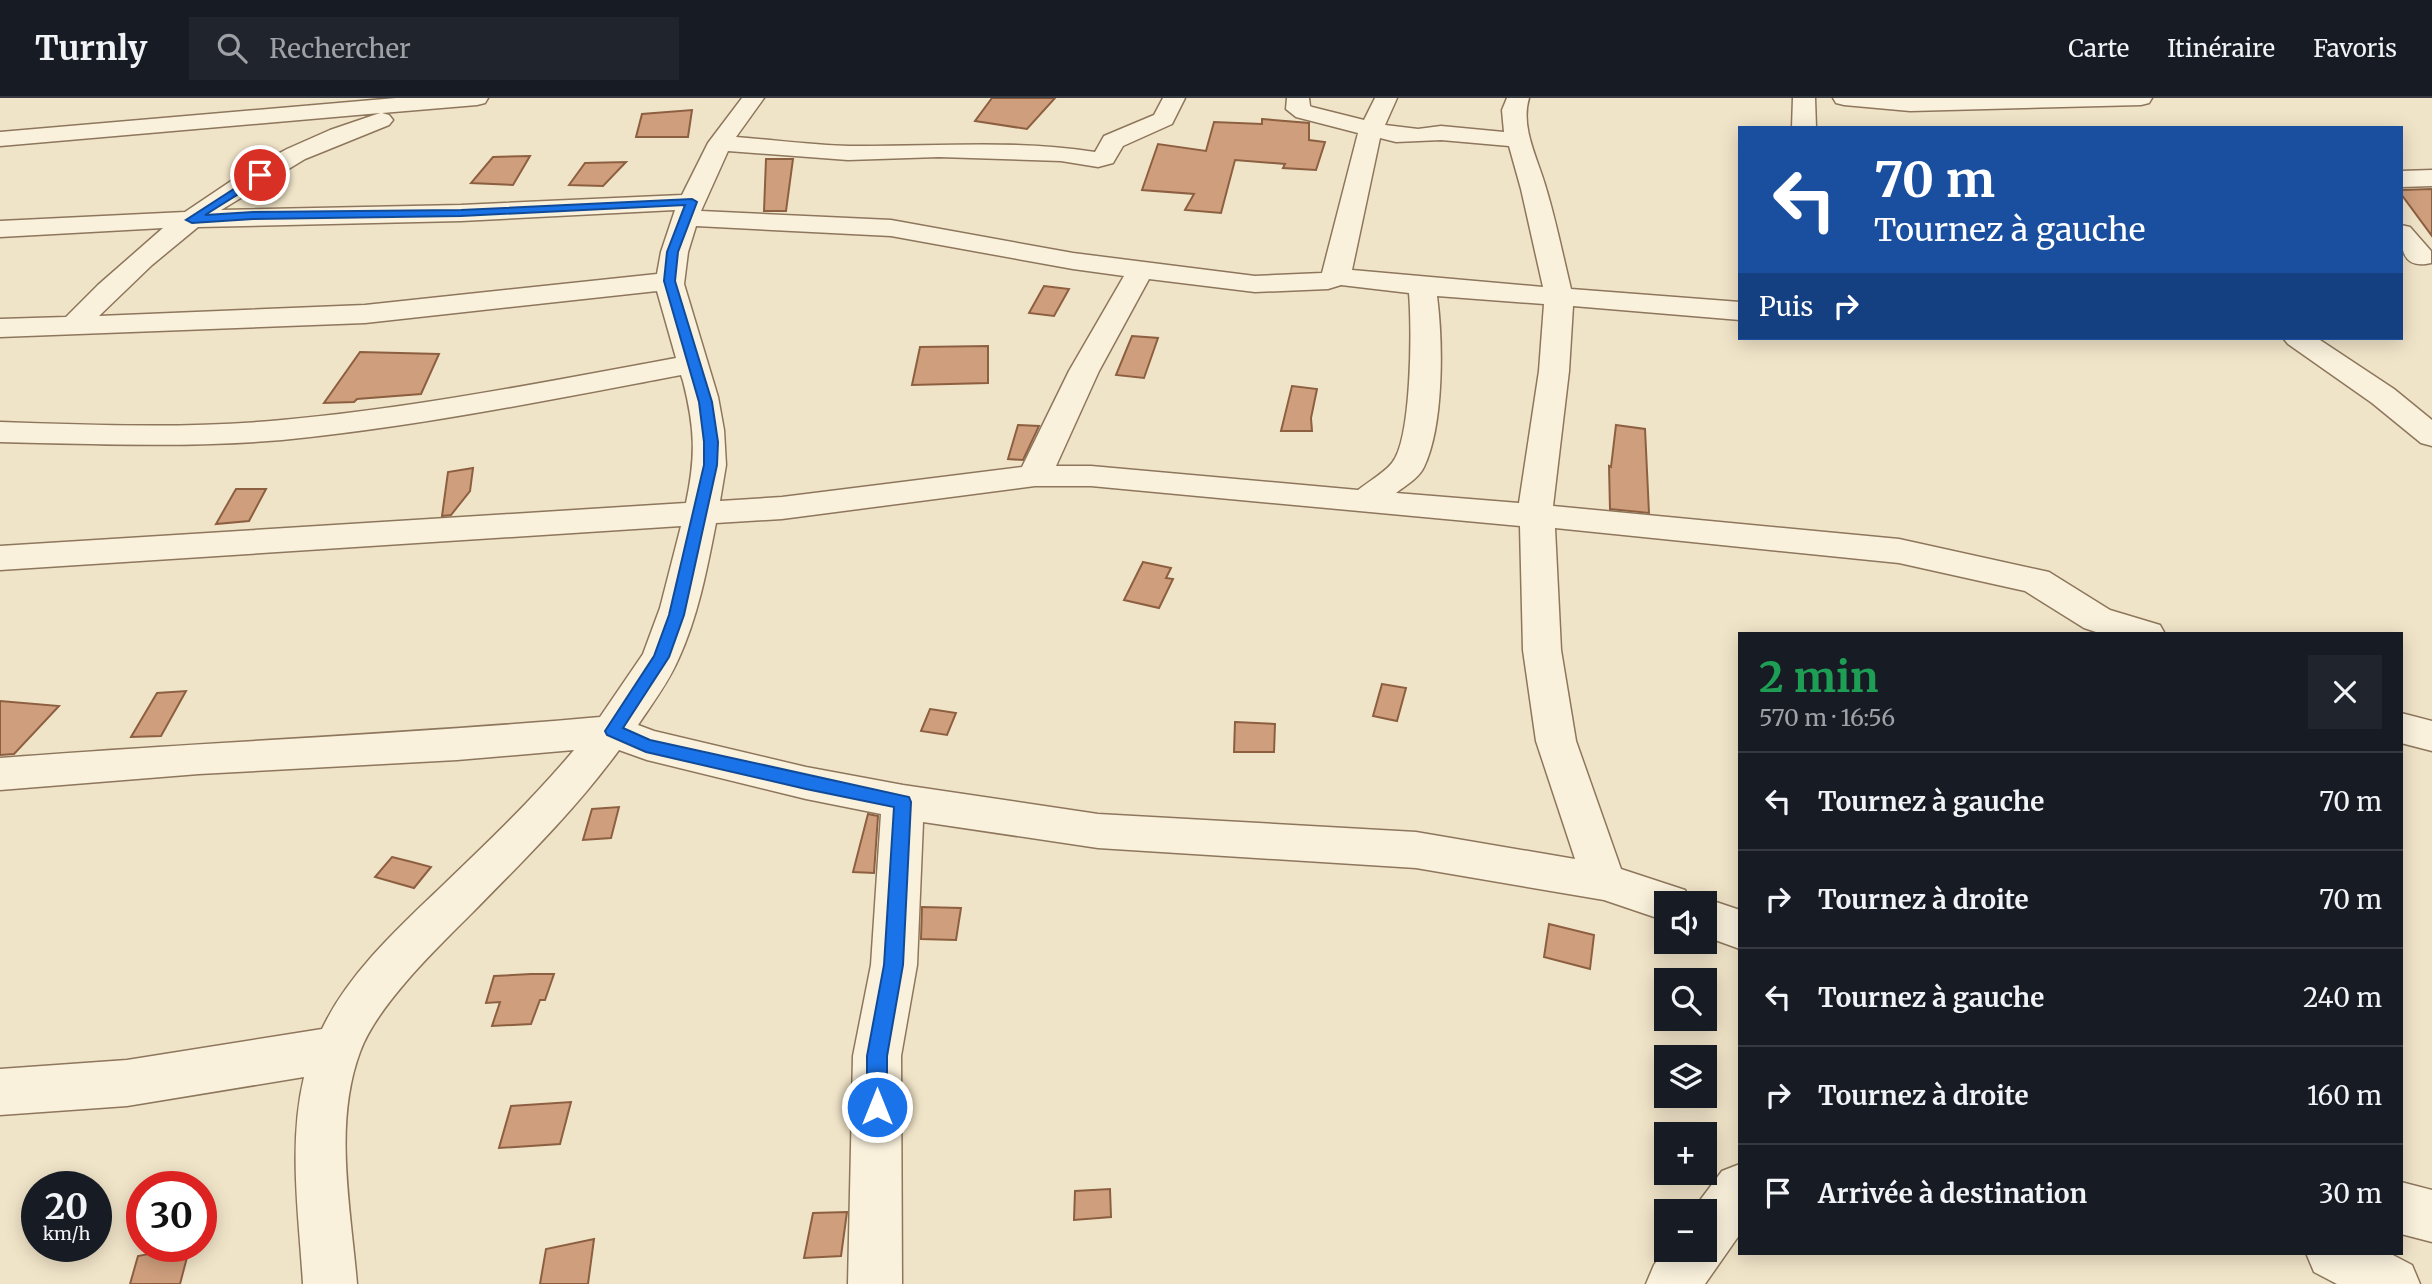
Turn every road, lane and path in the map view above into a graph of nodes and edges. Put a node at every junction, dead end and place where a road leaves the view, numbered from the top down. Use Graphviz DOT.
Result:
graph roads {
  1 [pos="478,98"];
  2 [pos="753,98"];
  3 [pos="1174,98"];
  4 [pos="1298,98"];
  5 [pos="1386,98"];
  6 [pos="1518,98"];
  7 [pos="1804,98"];
  8 [pos="1844,98"];
  9 [pos="2141,98"];
  10 [pos="1908,101"];
  11 [pos="1804,126"];
  12 [pos="1927,126"];
  13 [pos="1371,129"];
  14 [pos="0,139"];
  15 [pos="1518,140"];
  16 [pos="720,142"];
  17 [pos="2432,178"];
  18 [pos="2403,179"];
  19 [pos="689,210"];
  20 [pos="192,220"];
  21 [pos="0,229"];
  22 [pos="2403,235"];
  23 [pos="2421,257"];
  24 [pos="1141,271"];
  25 [pos="1337,276"];
  26 [pos="669,281"];
  27 [pos="1422,286"];
  28 [pos="1559,296"];
  29 [pos="1738,310"];
  30 [pos="76,323"];
  31 [pos="0,328"];
  32 [pos="2301,340"];
  33 [pos="693,365"];
  34 [pos="0,432"];
  35 [pos="2432,436"];
  36 [pos="1035,476"];
  37 [pos="1364,502"];
  38 [pos="701,513"];
  39 [pos="1536,517"];
  40 [pos="0,558"];
  41 [pos="2140,632"];
  42 [pos="2403,729"];
  43 [pos="613,731"];
  44 [pos="2432,736"];
  45 [pos="0,774"];
  46 [pos="903,802"];
  47 [pos="1604,882"];
  48 [pos="1654,898"];
  49 [pos="1717,922"];
  50 [pos="1738,929"];
  51 [pos="336,1049"];
  52 [pos="0,1092"];
  53 [pos="1738,1192"];
  54 [pos="2403,1209"];
  55 [pos="2432,1216"];
  56 [pos="1717,1221"];
  57 [pos="2337,1255"];
  58 [pos="1689,1262"];
  59 [pos="330,1284"];
  60 [pos="875,1284"];
  61 [pos="1673,1284"];
  62 [pos="2393,1284"];
  1 -- 14 [label="street"];
  1 -- 20 [label="street"];
  2 -- 16 [label="street"];
  3 -- 16 [label="street"];
  4 -- 13 [label="street"];
  5 -- 13 [label="street"];
  6 -- 15 [label="street"];
  7 -- 11 [label="street"];
  8 -- 10 [label="street"];
  9 -- 10 [label="street"];
  10 -- 12 [label="street"];
  13 -- 15 [label="street"];
  13 -- 25 [label="street"];
  15 -- 28 [label="street"];
  16 -- 19 [label="street"];
  17 -- 18 [label="street"];
  19 -- 20 [label="street"];
  19 -- 24 [label="street"];
  19 -- 26 [label="street"];
  20 -- 21 [label="street"];
  20 -- 30 [label="street"];
  22 -- 23 [label="street"];
  24 -- 25 [label="street"];
  24 -- 36 [label="street"];
  25 -- 27 [label="street"];
  26 -- 30 [label="street"];
  26 -- 33 [label="street"];
  27 -- 28 [label="street"];
  27 -- 37 [label="street"];
  28 -- 29 [label="street"];
  28 -- 39 [label="street"];
  30 -- 31 [label="street"];
  32 -- 35 [label="street"];
  33 -- 34 [label="street"];
  33 -- 38 [label="street"];
  36 -- 37 [label="street"];
  36 -- 38 [label="street"];
  37 -- 39 [label="street"];
  38 -- 40 [label="street"];
  38 -- 43 [label="street"];
  39 -- 41 [label="street"];
  39 -- 47 [label="street"];
  42 -- 44 [label="street"];
  43 -- 45 [label="street"];
  43 -- 46 [label="street"];
  43 -- 51 [label="street"];
  46 -- 47 [label="street"];
  46 -- 60 [label="street"];
  47 -- 48 [label="street"];
  49 -- 50 [label="street"];
  51 -- 52 [label="street"];
  51 -- 59 [label="street"];
  53 -- 56 [label="street"];
  54 -- 55 [label="street"];
  57 -- 62 [label="street"];
  58 -- 61 [label="street"];
}
